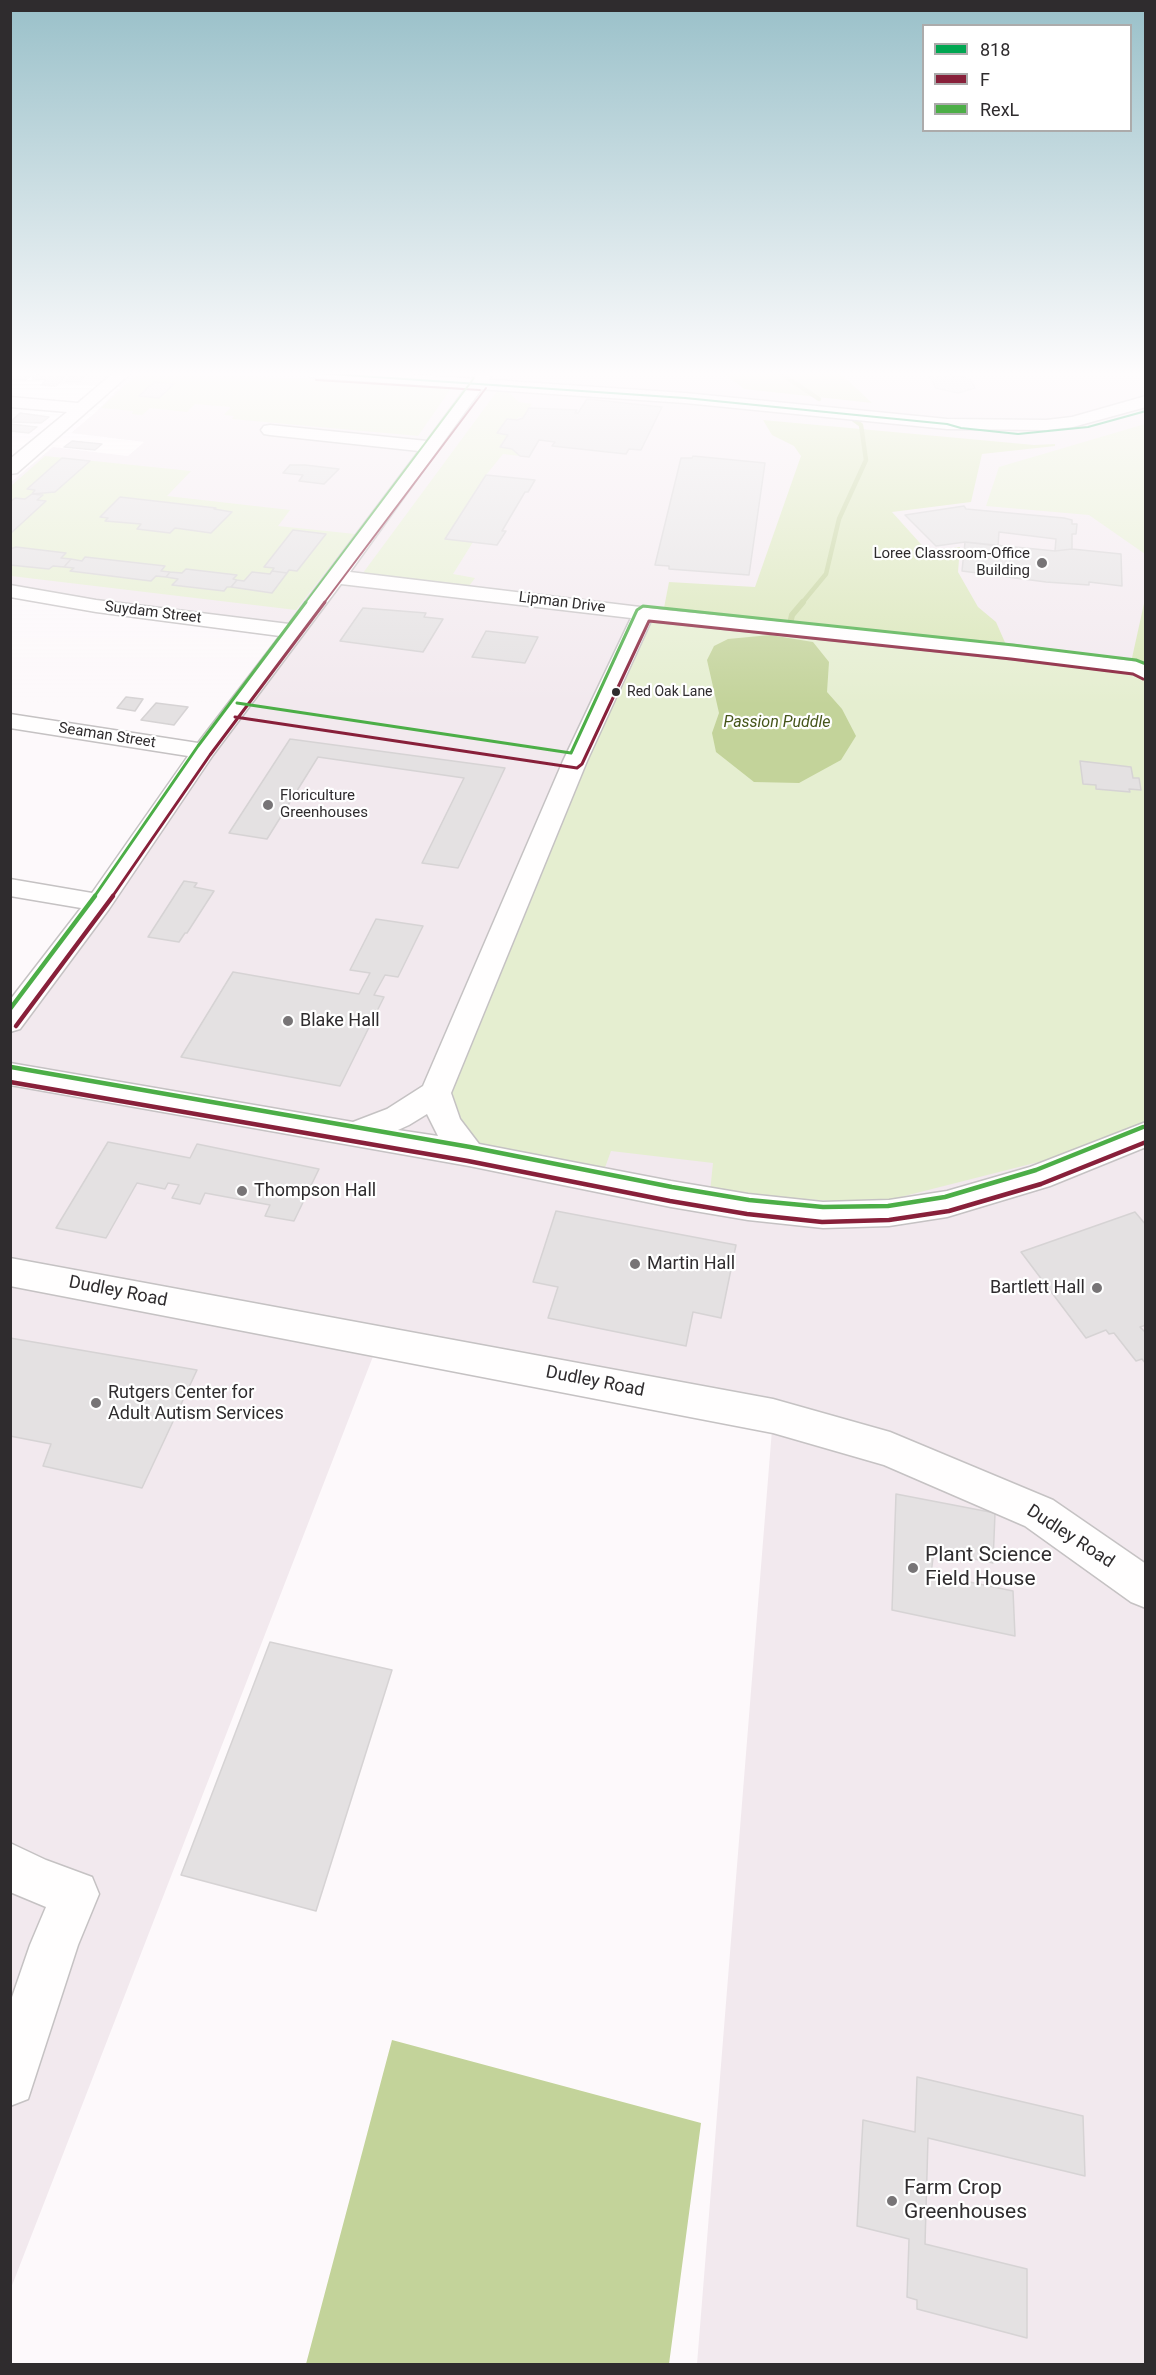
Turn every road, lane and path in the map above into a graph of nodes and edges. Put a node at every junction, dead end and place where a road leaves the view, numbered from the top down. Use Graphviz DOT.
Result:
graph roads {
  1 [pos="405,484"];
  2 [pos="336,577"];
  3 [pos="10,591"];
  4 [pos="644,613"];
  5 [pos="295,631"];
  6 [pos="1146,672"];
  7 [pos="10,721"];
  8 [pos="204,751"];
  9 [pos="10,887"];
  10 [pos="99,903"];
  11 [pos="10,1022"];
  12 [pos="10,1074"];
  13 [pos="435,1093"];
  14 [pos="1146,1134"];
  15 [pos="352,1135"];
  16 [pos="469,1154"];
  17 [pos="10,1272"];
  18 [pos="1146,1588"];
  19 [pos="10,1866"];
  20 [pos="10,2081"];
  1 -- 2 [label="street"];
  2 -- 4 [label="street, Lipman Drive"];
  2 -- 5 [label="street"];
  3 -- 5 [label="street, Suydam Street"];
  4 -- 6 [label="street, Lipman Drive"];
  4 -- 13 [label="street"];
  5 -- 8 [label="street"];
  7 -- 8 [label="street, Seaman Street"];
  8 -- 10 [label="street"];
  9 -- 10 [label="street"];
  10 -- 11 [label="street"];
  12 -- 15 [label="street"];
  13 -- 15 [label="street"];
  13 -- 16 [label="street"];
  14 -- 16 [label="street"];
  15 -- 16 [label="street"];
  17 -- 18 [label="street, Dudley Road"];
  19 -- 20 [label="street"];
}
